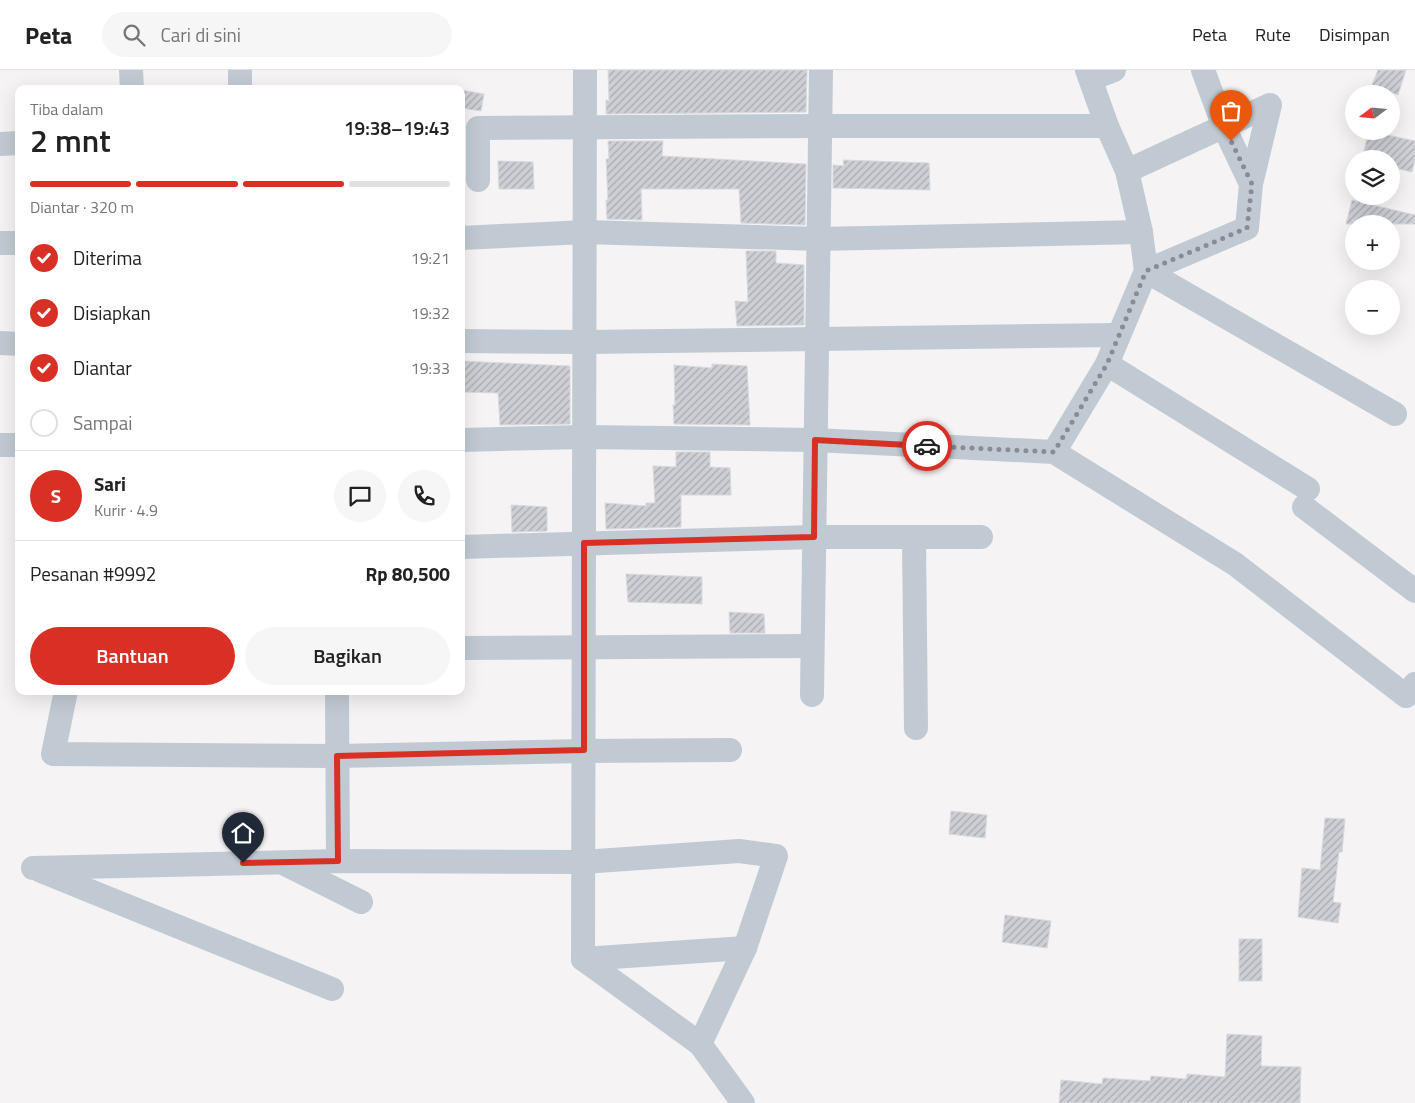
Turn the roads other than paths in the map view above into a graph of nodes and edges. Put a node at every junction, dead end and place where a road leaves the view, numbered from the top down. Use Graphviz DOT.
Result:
graph roads {
  1 [pos="131,70"];
  2 [pos="240,70"];
  3 [pos="585,70"];
  4 [pos="821,70"];
  5 [pos="1114,70"];
  6 [pos="1203,70"];
  7 [pos="1089,75"];
  8 [pos="132,85"];
  9 [pos="240,85"];
  10 [pos="820,126"];
  11 [pos="1107,126"];
  12 [pos="1224,127"];
  13 [pos="585,128"];
  14 [pos="0,144"];
  15 [pos="15,144"];
  16 [pos="1127,172"];
  17 [pos="478,180"];
  18 [pos="1252,184"];
  19 [pos="585,232"];
  20 [pos="1140,232"];
  21 [pos="465,238"];
  22 [pos="818,239"];
  23 [pos="0,243"];
  24 [pos="15,243"];
  25 [pos="1146,271"];
  26 [pos="1118,335"];
  27 [pos="817,338"];
  28 [pos="465,341"];
  29 [pos="585,342"];
  30 [pos="0,343"];
  31 [pos="15,344"];
  32 [pos="1107,364"];
  33 [pos="1395,414"];
  34 [pos="583,438"];
  35 [pos="465,440"];
  36 [pos="815,440"];
  37 [pos="15,445"];
  38 [pos="0,446"];
  39 [pos="1054,452"];
  40 [pos="814,537"];
  41 [pos="981,537"];
  42 [pos="914,538"];
  43 [pos="584,543"];
  44 [pos="465,547"];
  45 [pos="1415,591"];
  46 [pos="812,646"];
  47 [pos="465,648"];
  48 [pos="584,649"];
  49 [pos="1415,684"];
  50 [pos="812,694"];
  51 [pos="65,695"];
  52 [pos="337,695"];
  53 [pos="916,728"];
  54 [pos="584,750"];
  55 [pos="730,750"];
  56 [pos="337,756"];
  57 [pos="338,861"];
  58 [pos="281,862"];
  59 [pos="583,862"];
  60 [pos="361,902"];
  61 [pos="745,948"];
  62 [pos="583,959"];
  63 [pos="332,989"];
  64 [pos="700,1044"];
  65 [pos="743,1103"];
  1 -- 8 [label="street"];
  2 -- 9 [label="street"];
  3 -- 13 [label="street"];
  4 -- 10 [label="street"];
  5 -- 7 [label="street"];
  6 -- 12 [label="street"];
  7 -- 11 [label="street"];
  10 -- 11 [label="street"];
  10 -- 13 [label="street"];
  10 -- 22 [label="street"];
  11 -- 16 [label="street"];
  12 -- 16 [label="street"];
  12 -- 18 [label="street"];
  12 -- 18 [label="street"];
  13 -- 17 [label="street"];
  13 -- 19 [label="street"];
  14 -- 15 [label="street"];
  16 -- 20 [label="street"];
  18 -- 25 [label="street"];
  19 -- 21 [label="street"];
  19 -- 22 [label="street"];
  19 -- 29 [label="street"];
  20 -- 22 [label="street"];
  20 -- 25 [label="street"];
  22 -- 27 [label="street"];
  23 -- 24 [label="street"];
  25 -- 26 [label="street"];
  25 -- 33 [label="street"];
  26 -- 27 [label="street"];
  26 -- 32 [label="street"];
  27 -- 29 [label="street"];
  27 -- 36 [label="street"];
  28 -- 29 [label="street"];
  29 -- 34 [label="street"];
  30 -- 31 [label="street"];
  32 -- 39 [label="street"];
  32 -- 45 [label="street"];
  34 -- 35 [label="street"];
  34 -- 36 [label="street"];
  34 -- 43 [label="street"];
  36 -- 39 [label="street"];
  36 -- 40 [label="street"];
  37 -- 38 [label="street"];
  39 -- 49 [label="street"];
  40 -- 42 [label="street"];
  40 -- 43 [label="street"];
  40 -- 46 [label="street"];
  41 -- 42 [label="street"];
  42 -- 53 [label="street"];
  43 -- 44 [label="street"];
  43 -- 48 [label="street"];
  46 -- 48 [label="street"];
  46 -- 50 [label="street"];
  47 -- 48 [label="street"];
  48 -- 54 [label="street"];
  51 -- 56 [label="street"];
  52 -- 56 [label="street"];
  54 -- 55 [label="street"];
  54 -- 56 [label="street"];
  54 -- 59 [label="street"];
  56 -- 57 [label="street"];
  57 -- 58 [label="street"];
  57 -- 59 [label="street"];
  58 -- 60 [label="street"];
  58 -- 63 [label="street"];
  59 -- 61 [label="street"];
  59 -- 62 [label="street"];
  61 -- 62 [label="street"];
  61 -- 64 [label="street"];
  62 -- 64 [label="street"];
  64 -- 65 [label="street"];
}
